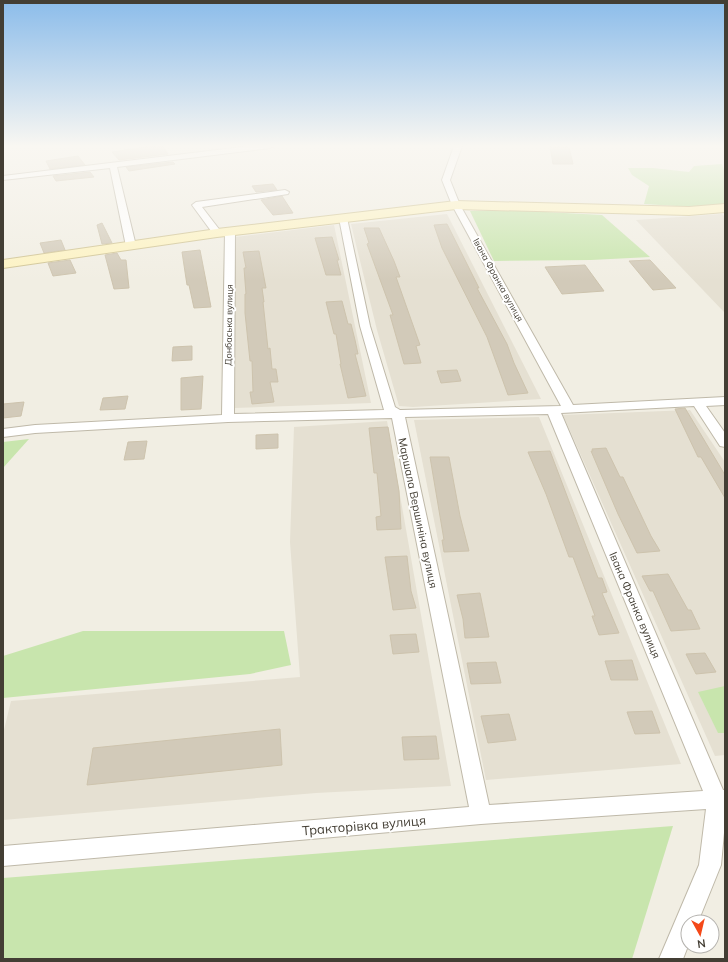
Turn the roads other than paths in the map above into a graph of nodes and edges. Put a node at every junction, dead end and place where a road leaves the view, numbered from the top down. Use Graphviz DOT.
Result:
graph roads {
  1 [pos="119,191"];
  2 [pos="450,191"];
  3 [pos="285,192"];
  4 [pos="456,205"];
  5 [pos="725,208"];
  6 [pos="343,218"];
  7 [pos="230,232"];
  8 [pos="217,233"];
  9 [pos="131,246"];
  10 [pos="3,264"];
  11 [pos="725,401"];
  12 [pos="697,402"];
  13 [pos="569,409"];
  14 [pos="553,410"];
  15 [pos="398,414"];
  16 [pos="228,418"];
  17 [pos="3,433"];
  18 [pos="725,443"];
  19 [pos="721,800"];
  20 [pos="480,815"];
  21 [pos="3,856"];
  22 [pos="671,959"];
  1 -- 9 [label="street"];
  2 -- 4 [label="street, Івана Франка вулиця"];
  3 -- 8 [label="street"];
  4 -- 5 [label="main road"];
  4 -- 6 [label="main road"];
  4 -- 13 [label="street, Івана Франка вулиця"];
  6 -- 7 [label="main road"];
  6 -- 15 [label="street, Маршала Вершиніна вулиця"];
  7 -- 8 [label="main road"];
  7 -- 16 [label="street, Донбаська вулиця"];
  8 -- 9 [label="main road"];
  9 -- 10 [label="main road"];
  11 -- 12 [label="street"];
  12 -- 13 [label="street"];
  12 -- 18 [label="street"];
  13 -- 14 [label="street"];
  14 -- 15 [label="street"];
  14 -- 19 [label="street, Івана Франка вулиця"];
  15 -- 16 [label="street"];
  15 -- 20 [label="street, Маршала Вершиніна вулиця"];
  16 -- 17 [label="street"];
  19 -- 20 [label="street, Тракторівка вулиця"];
  19 -- 22 [label="street"];
  20 -- 21 [label="street, Тракторівка вулиця"];
}
